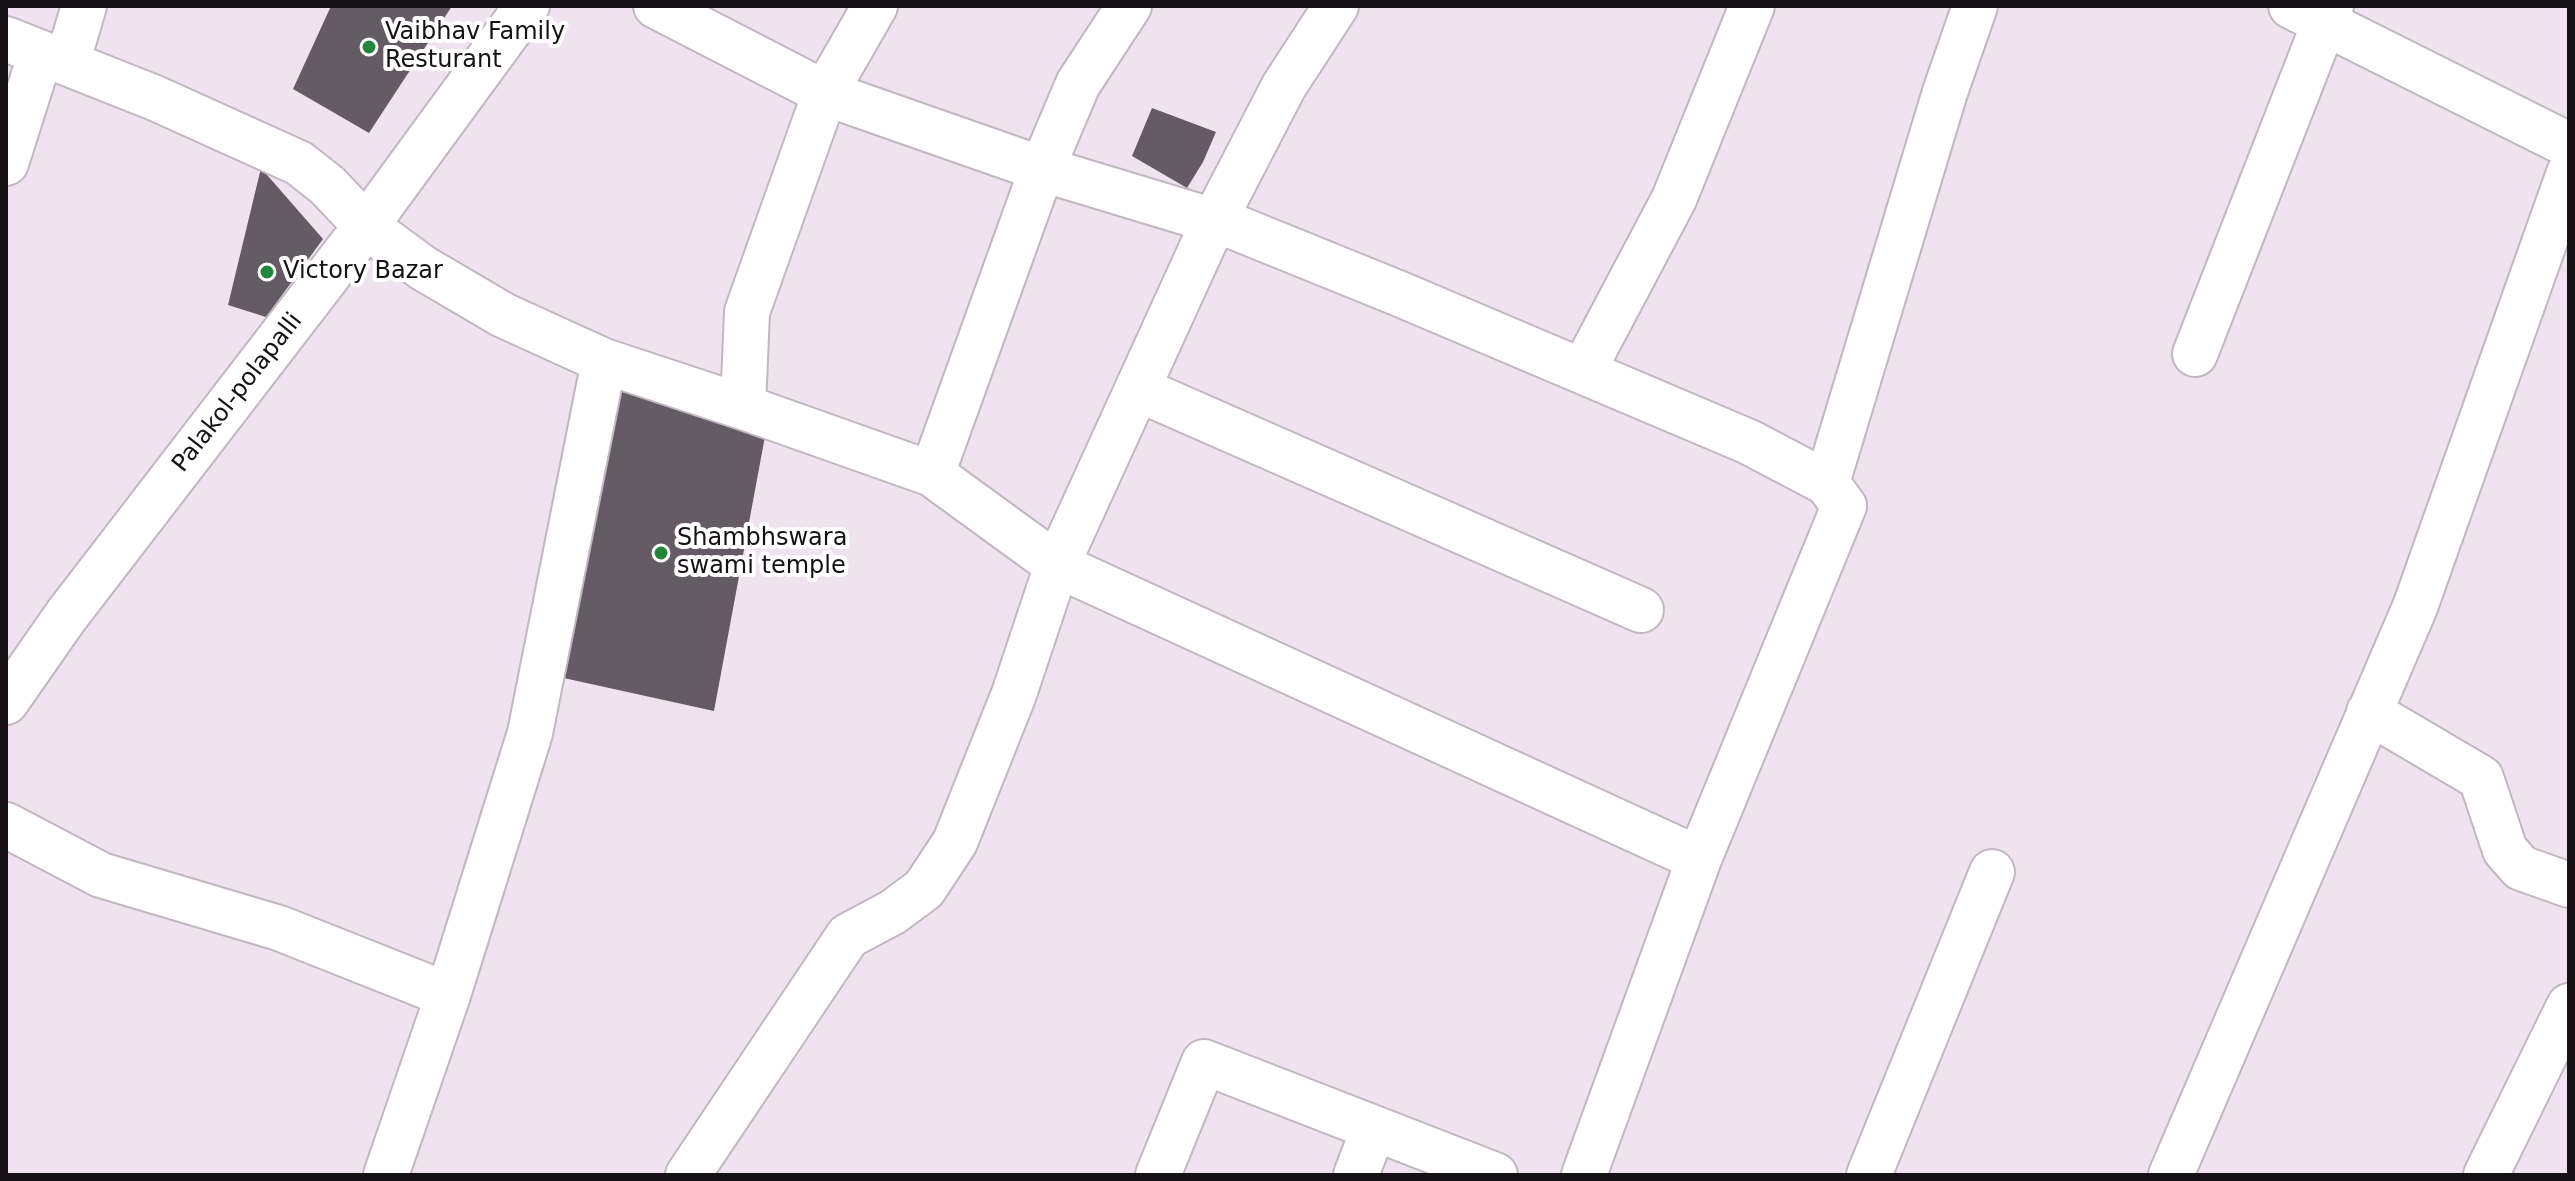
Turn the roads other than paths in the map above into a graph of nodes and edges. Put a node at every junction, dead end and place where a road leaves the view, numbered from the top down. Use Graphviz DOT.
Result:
graph roads {
  1 [pos="84,6"];
  2 [pos="527,6"];
  3 [pos="656,6"];
  4 [pos="875,6"];
  5 [pos="1129,6"];
  6 [pos="1336,6"];
  7 [pos="1752,6"];
  8 [pos="1975,6"];
  9 [pos="2315,12"];
  10 [pos="38,51"];
  11 [pos="825,93"];
  12 [pos="2569,145"];
  13 [pos="6,163"];
  14 [pos="1042,169"];
  15 [pos="2569,173"];
  16 [pos="1214,221"];
  17 [pos="366,226"];
  18 [pos="2195,354"];
  19 [pos="604,361"];
  20 [pos="1583,371"];
  21 [pos="1138,389"];
  22 [pos="743,407"];
  23 [pos="932,474"];
  24 [pos="1827,483"];
  25 [pos="1057,565"];
  26 [pos="1641,610"];
  27 [pos="6,702"];
  28 [pos="2369,712"];
  29 [pos="6,825"];
  30 [pos="1699,859"];
  31 [pos="1992,872"];
  32 [pos="2569,885"];
  33 [pos="448,995"];
  34 [pos="2569,1006"];
  35 [pos="1374,1128"];
  36 [pos="386,1175"];
  37 [pos="688,1175"];
  38 [pos="1158,1175"];
  39 [pos="1356,1175"];
  40 [pos="1495,1175"];
  41 [pos="1584,1175"];
  42 [pos="1869,1175"];
  43 [pos="2171,1175"];
  44 [pos="2486,1175"];
  1 -- 10 [label="street"];
  2 -- 17 [label="street, Palakol-polapalli"];
  3 -- 11 [label="street"];
  4 -- 11 [label="street"];
  5 -- 14 [label="street"];
  6 -- 16 [label="street"];
  7 -- 20 [label="street"];
  8 -- 24 [label="street"];
  9 -- 12 [label="street"];
  9 -- 18 [label="street"];
  10 -- 13 [label="street"];
  10 -- 17 [label="street"];
  11 -- 14 [label="street"];
  11 -- 22 [label="street"];
  14 -- 16 [label="street"];
  14 -- 23 [label="street"];
  15 -- 28 [label="street"];
  16 -- 20 [label="street"];
  16 -- 21 [label="street"];
  17 -- 19 [label="street"];
  17 -- 27 [label="street, Palakol-polapalli"];
  19 -- 22 [label="street"];
  19 -- 33 [label="street"];
  20 -- 24 [label="street"];
  21 -- 25 [label="street"];
  21 -- 26 [label="street"];
  22 -- 23 [label="street"];
  23 -- 25 [label="street"];
  24 -- 30 [label="street"];
  25 -- 30 [label="street"];
  25 -- 37 [label="street"];
  28 -- 32 [label="street"];
  28 -- 43 [label="street"];
  29 -- 33 [label="street"];
  30 -- 41 [label="street"];
  31 -- 42 [label="street"];
  33 -- 36 [label="street"];
  34 -- 44 [label="street"];
  35 -- 38 [label="street"];
  35 -- 39 [label="street"];
  35 -- 40 [label="street"];
}
